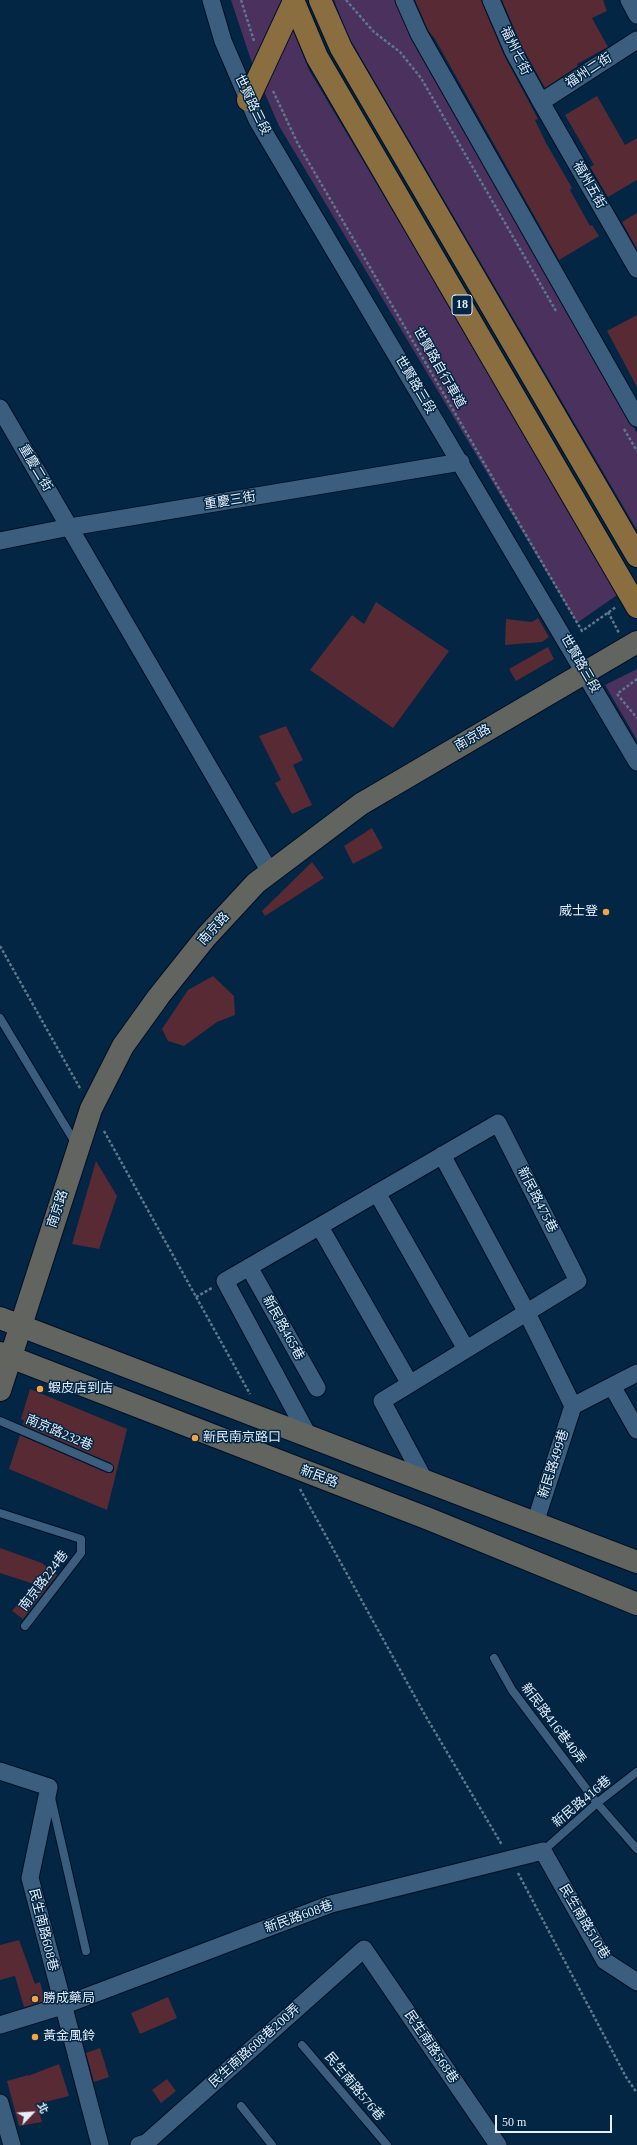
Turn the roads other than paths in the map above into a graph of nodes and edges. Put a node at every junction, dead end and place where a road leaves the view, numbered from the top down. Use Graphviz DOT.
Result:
graph roads {
  1 [pos="211,0"];
  2 [pos="320,0"];
  3 [pos="404,0"];
  4 [pos="491,0"];
  5 [pos="629,0"];
  6 [pos="293,1"];
  7 [pos="637,15"];
  8 [pos="637,40"];
  9 [pos="248,100"];
  10 [pos="541,102"];
  11 [pos="637,269"];
  12 [pos="0,408"];
  13 [pos="637,418"];
  14 [pos="461,462"];
  15 [pos="70,527"];
  16 [pos="0,541"];
  17 [pos="637,556"];
  18 [pos="637,606"];
  19 [pos="637,642"];
  20 [pos="585,673"];
  21 [pos="637,762"];
  22 [pos="270,872"];
  23 [pos="0,1018"];
  24 [pos="79,1149"];
  25 [pos="442,1155"];
  26 [pos="377,1193"];
  27 [pos="320,1227"];
  28 [pos="249,1267"];
  29 [pos="526,1311"];
  30 [pos="0,1318"];
  31 [pos="20,1325"];
  32 [pos="466,1349"];
  33 [pos="5,1355"];
  34 [pos="637,1373"];
  35 [pos="410,1384"];
  36 [pos="612,1386"];
  37 [pos="317,1388"];
  38 [pos="0,1390"];
  39 [pos="573,1406"];
  40 [pos="0,1421"];
  41 [pos="637,1430"];
  42 [pos="309,1437"];
  43 [pos="109,1468"];
  44 [pos="426,1482"];
  45 [pos="0,1513"];
  46 [pos="535,1523"];
  47 [pos="633,1556"];
  48 [pos="637,1604"];
  49 [pos="25,1626"];
  50 [pos="494,1658"];
  51 [pos="0,1771"];
  52 [pos="637,1772"];
  53 [pos="49,1787"];
  54 [pos="597,1803"];
  55 [pos="637,1849"];
  56 [pos="543,1851"];
  57 [pos="364,1949"];
  58 [pos="86,1951"];
  59 [pos="637,1982"];
  60 [pos="62,2006"];
  61 [pos="0,2025"];
  62 [pos="302,2045"];
  63 [pos="0,2103"];
  64 [pos="241,2106"];
  65 [pos="145,2144"];
  66 [pos="12,2145"];
  67 [pos="100,2145"];
  68 [pos="272,2145"];
  69 [pos="387,2145"];
  70 [pos="498,2145"];
  1 -- 9 [label="street, 世賢路三段"];
  2 -- 17 [label="main road, 18"];
  3 -- 13 [label="street"];
  4 -- 10 [label="street, 福州七街"];
  5 -- 7 [label="street"];
  6 -- 9 [label="main road"];
  6 -- 18 [label="main road, 18"];
  8 -- 10 [label="street, 福州二街"];
  9 -- 14 [label="street, 世賢路三段"];
  10 -- 11 [label="street, 福州五街"];
  12 -- 15 [label="street, 重慶二街"];
  14 -- 15 [label="street, 重慶三街"];
  14 -- 20 [label="street, 世賢路三段"];
  15 -- 16 [label="street, 重慶三街"];
  15 -- 22 [label="street, 重慶二街"];
  19 -- 20 [label="street, 南京路"];
  20 -- 21 [label="street, 世賢路三段"];
  20 -- 22 [label="street, 南京路"];
  22 -- 24 [label="street, 南京路"];
  23 -- 24 [label="lane"];
  24 -- 31 [label="street, 南京路"];
  25 -- 26 [label="street, 新民路475巷"];
  25 -- 29 [label="street"];
  25 -- 29 [label="street, 新民路475巷"];
  26 -- 27 [label="street, 新民路475巷"];
  26 -- 32 [label="street"];
  27 -- 28 [label="street, 新民路475巷"];
  27 -- 35 [label="street"];
  28 -- 37 [label="street, 新民路465巷"];
  28 -- 42 [label="street, 新民路475巷"];
  29 -- 32 [label="street, 新民路475巷"];
  29 -- 39 [label="street"];
  30 -- 31 [label="street"];
  31 -- 33 [label="street, 南京路"];
  31 -- 42 [label="street"];
  32 -- 35 [label="street, 新民路475巷"];
  33 -- 38 [label="street, 南京路"];
  33 -- 48 [label="street, 新民路"];
  34 -- 36 [label="street"];
  35 -- 44 [label="street, 新民路475巷"];
  36 -- 39 [label="street"];
  36 -- 41 [label="street"];
  39 -- 46 [label="street, 新民路499巷"];
  40 -- 43 [label="lane, 南京路232巷"];
  42 -- 44 [label="street"];
  44 -- 46 [label="street"];
  45 -- 49 [label="lane, 南京路224巷"];
  46 -- 47 [label="street"];
  50 -- 54 [label="lane, 新民路416巷40弄"];
  51 -- 53 [label="street"];
  52 -- 54 [label="lane, 新民路416巷"];
  53 -- 58 [label="lane"];
  53 -- 60 [label="street, 民生南路608巷"];
  54 -- 55 [label="lane, 新民路416巷40弄"];
  54 -- 56 [label="lane, 新民路416巷"];
  56 -- 59 [label="street, 民生南路510巷"];
  56 -- 60 [label="street, 新民路608巷"];
  57 -- 65 [label="street, 民生南路608巷200弄"];
  57 -- 70 [label="street, 民生南路568巷"];
  60 -- 61 [label="street, 新民路608巷"];
  60 -- 67 [label="street, 民生南路608巷"];
  62 -- 69 [label="lane, 民生南路576巷"];
  63 -- 66 [label="street"];
  64 -- 68 [label="lane"];
}
